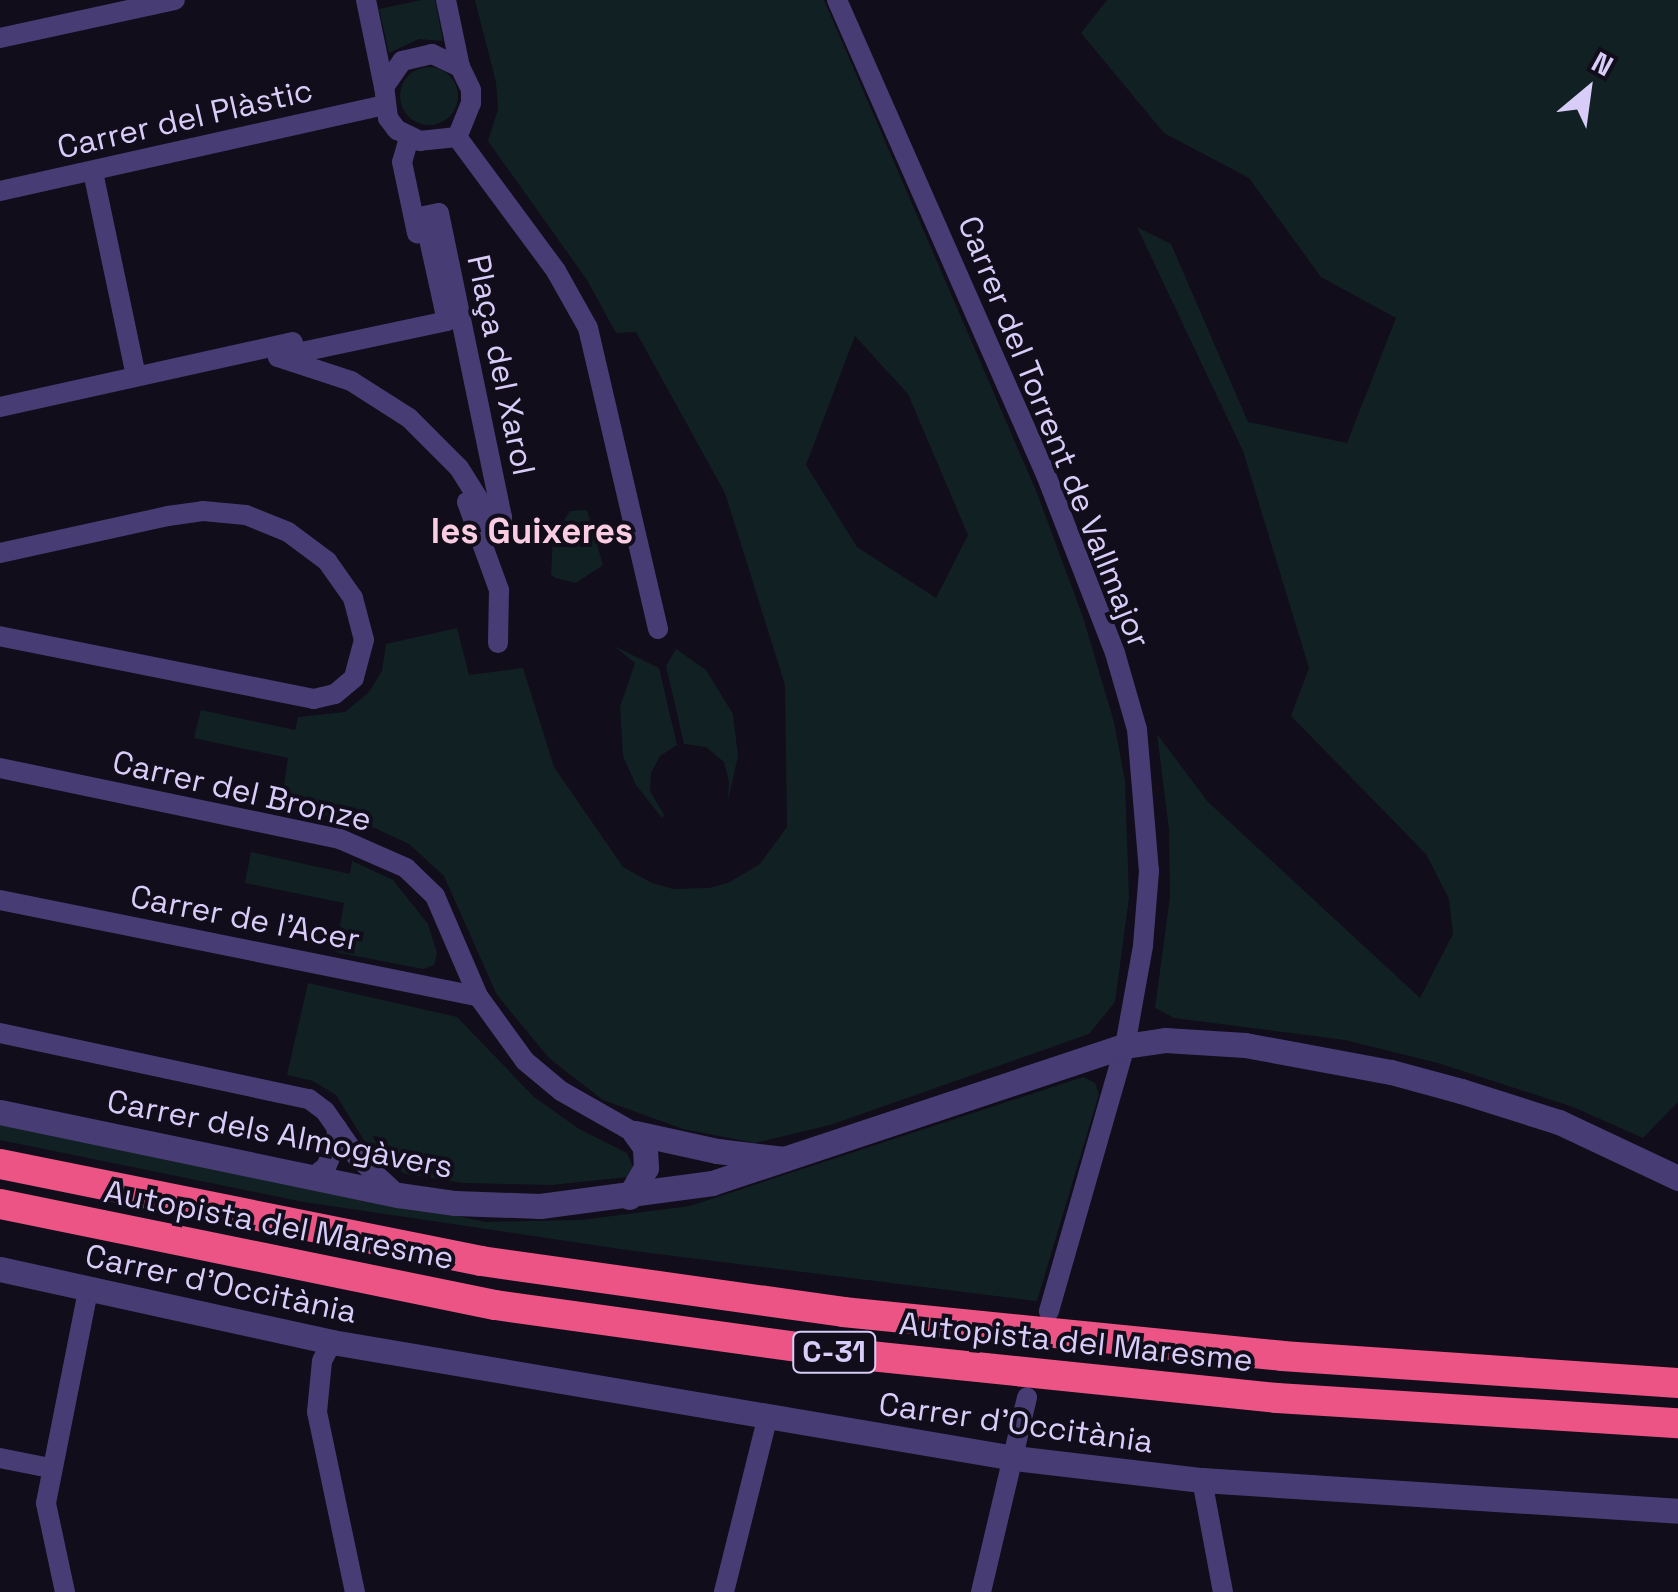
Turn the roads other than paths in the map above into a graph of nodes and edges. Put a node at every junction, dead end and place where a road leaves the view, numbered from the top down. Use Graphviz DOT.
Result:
graph roads {
  1 [pos="175,0"];
  2 [pos="366,0"];
  3 [pos="446,0"];
  4 [pos="837,0"];
  5 [pos="0,38"];
  6 [pos="460,68"];
  7 [pos="384,96"];
  8 [pos="457,137"];
  9 [pos="409,138"];
  10 [pos="93,172"];
  11 [pos="0,191"];
  12 [pos="424,216"];
  13 [pos="215,359"];
  14 [pos="136,376"];
  15 [pos="0,407"];
  16 [pos="0,553"];
  17 [pos="658,629"];
  18 [pos="0,636"];
  19 [pos="498,643"];
  20 [pos="0,768"];
  21 [pos="0,900"];
  22 [pos="478,996"];
  23 [pos="0,1033"];
  24 [pos="1125,1046"];
  25 [pos="0,1112"];
  26 [pos="337,1128"];
  27 [pos="635,1133"];
  28 [pos="790,1160"];
  29 [pos="0,1164"];
  30 [pos="313,1177"];
  31 [pos="1678,1178"];
  32 [pos="398,1195"];
  33 [pos="629,1197"];
  34 [pos="0,1204"];
  35 [pos="0,1269"];
  36 [pos="88,1290"];
  37 [pos="1049,1312"];
  38 [pos="332,1342"];
  39 [pos="1678,1383"];
  40 [pos="1026,1397"];
  41 [pos="768,1420"];
  42 [pos="1678,1423"];
  43 [pos="0,1458"];
  44 [pos="1014,1458"];
  45 [pos="50,1468"];
  46 [pos="1202,1480"];
  47 [pos="1678,1511"];
  48 [pos="65,1592"];
  49 [pos="355,1592"];
  50 [pos="724,1592"];
  51 [pos="982,1592"];
  52 [pos="1223,1592"];
  1 -- 5 [label="street"];
  2 -- 7 [label="street"];
  3 -- 6 [label="street"];
  4 -- 24 [label="street, Carrer del Torrent de Vallmajor"];
  6 -- 7 [label="street"];
  6 -- 8 [label="street"];
  7 -- 9 [label="street"];
  7 -- 10 [label="street, Carrer del Plàstic"];
  8 -- 9 [label="street"];
  8 -- 17 [label="street"];
  9 -- 13 [label="street"];
  10 -- 11 [label="street, Carrer del Plàstic"];
  10 -- 14 [label="street"];
  12 -- 12 [label="street, Plaça del Xarol"];
  13 -- 14 [label="street"];
  13 -- 19 [label="street"];
  14 -- 15 [label="street"];
  16 -- 18 [label="street"];
  20 -- 22 [label="street, Carrer del Bronze"];
  21 -- 22 [label="street, Carrer de l'Acer"];
  22 -- 27 [label="street, Carrer del Bronze"];
  23 -- 26 [label="street"];
  24 -- 28 [label="street, Carrer dels Almogàvers"];
  24 -- 31 [label="street, Carrer dels Almogàvers"];
  24 -- 37 [label="street, Carrer del Torrent de Vallmajor"];
  25 -- 30 [label="street, Carrer dels Almogàvers"];
  26 -- 30 [label="street"];
  26 -- 32 [label="street"];
  27 -- 28 [label="street"];
  27 -- 33 [label="street"];
  28 -- 33 [label="street, Carrer dels Almogàvers"];
  29 -- 39 [label="highway, Autopista del Maresme / C-31"];
  30 -- 32 [label="street, Carrer dels Almogàvers"];
  32 -- 33 [label="street, Carrer dels Almogàvers"];
  34 -- 42 [label="highway, Autopista del Maresme / C-31"];
  35 -- 36 [label="street, Carrer d'Occitània"];
  36 -- 38 [label="street, Carrer d'Occitània"];
  36 -- 45 [label="street"];
  38 -- 41 [label="street, Carrer d'Occitània"];
  38 -- 49 [label="street"];
  40 -- 44 [label="street"];
  41 -- 44 [label="street, Carrer d'Occitània"];
  41 -- 50 [label="street"];
  43 -- 45 [label="street"];
  44 -- 46 [label="street, Carrer d'Occitània"];
  44 -- 51 [label="street"];
  45 -- 48 [label="street"];
  46 -- 47 [label="street, Carrer d'Occitània"];
  46 -- 52 [label="street"];
}
